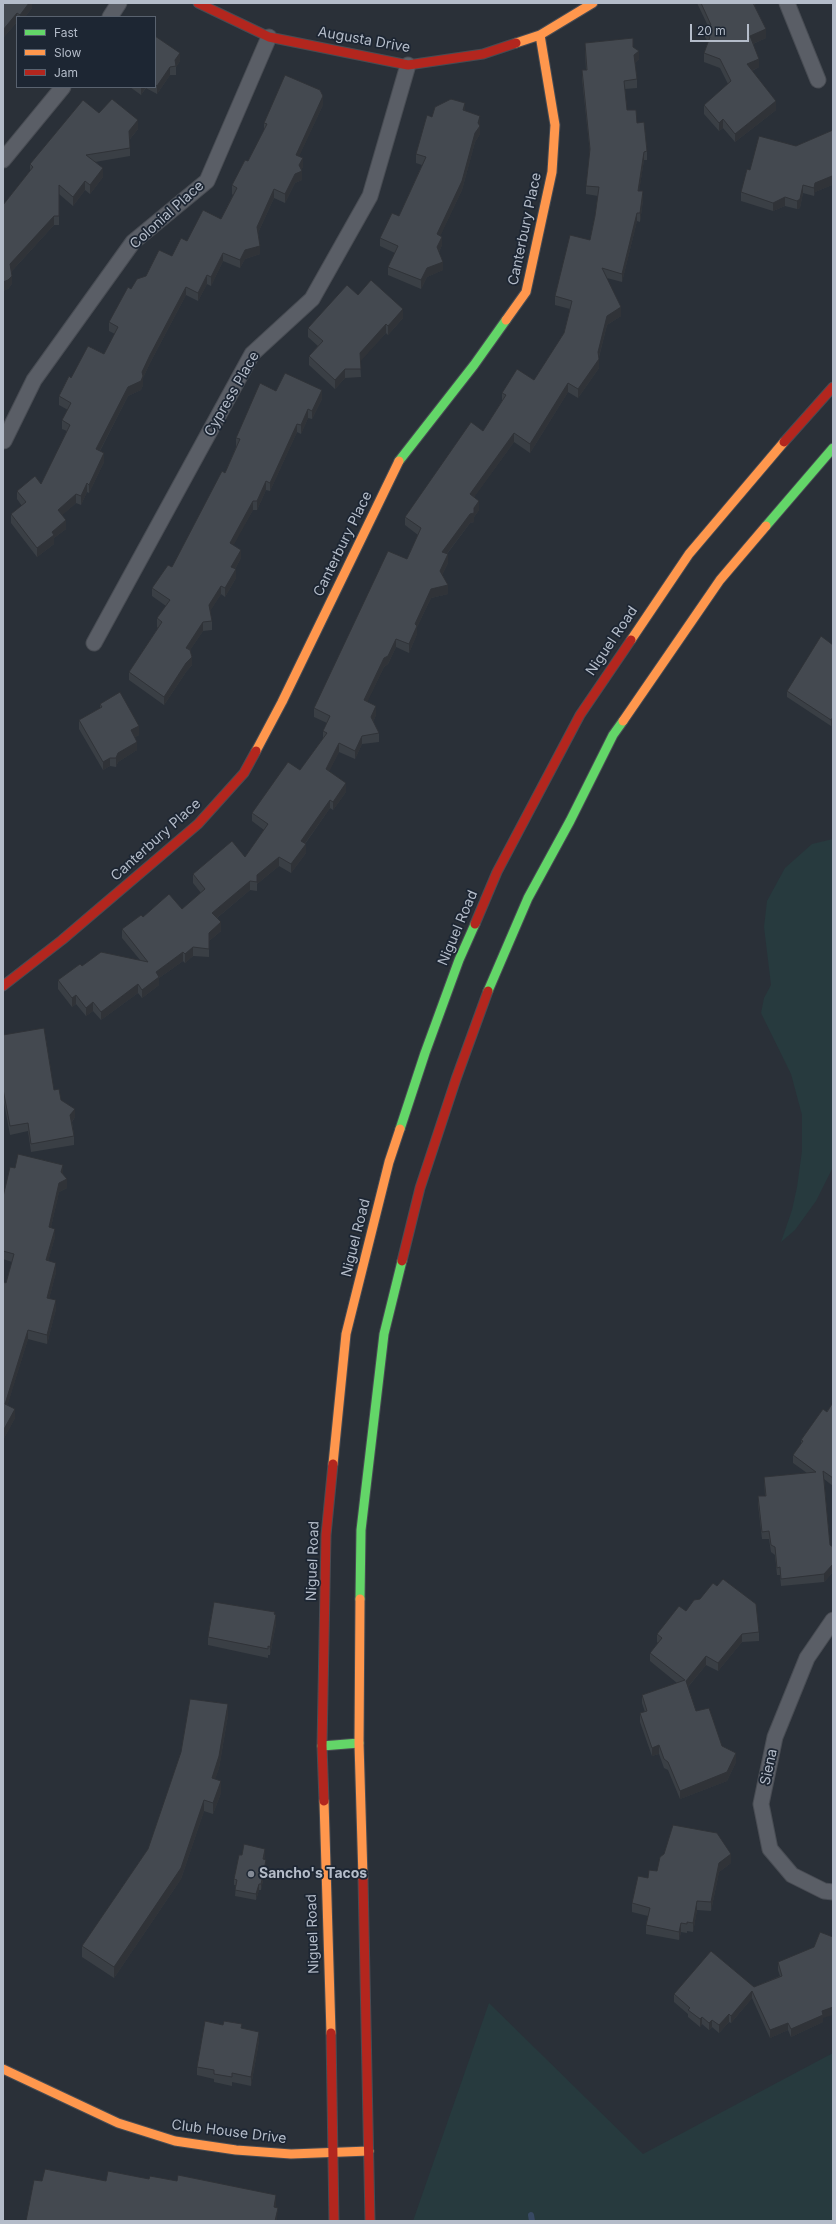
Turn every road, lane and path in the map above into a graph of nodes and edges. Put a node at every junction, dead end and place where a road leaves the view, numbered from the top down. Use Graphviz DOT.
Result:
graph roads {
  1 [pos="119,3"];
  2 [pos="198,3"];
  3 [pos="593,3"];
  4 [pos="787,3"];
  5 [pos="111,16"];
  6 [pos="540,35"];
  7 [pos="269,38"];
  8 [pos="408,65"];
  9 [pos="818,80"];
  10 [pos="63,88"];
  11 [pos="3,160"];
  12 [pos="833,387"];
  13 [pos="4,441"];
  14 [pos="833,448"];
  15 [pos="94,643"];
  16 [pos="3,986"];
  17 [pos="833,1620"];
  18 [pos="358,1743"];
  19 [pos="322,1746"];
  20 [pos="833,1892"];
  21 [pos="3,2070"];
  22 [pos="369,2151"];
  23 [pos="333,2153"];
  24 [pos="334,2221"];
  25 [pos="370,2221"];
  1 -- 5 [label="street"];
  2 -- 7 [label="main road, Augusta Drive"];
  3 -- 6 [label="main road, Augusta Drive"];
  4 -- 9 [label="street"];
  6 -- 8 [label="main road, Augusta Drive"];
  6 -- 16 [label="main road, Canterbury Place"];
  7 -- 8 [label="main road, Augusta Drive"];
  7 -- 13 [label="street, Colonial Place"];
  8 -- 15 [label="street, Cypress Place"];
  10 -- 11 [label="street"];
  12 -- 19 [label="main road, Niguel Road"];
  14 -- 18 [label="main road"];
  17 -- 20 [label="street, Siena"];
  18 -- 19 [label="main road"];
  18 -- 22 [label="main road"];
  19 -- 23 [label="main road, Niguel Road"];
  21 -- 23 [label="main road, Club House Drive"];
  22 -- 23 [label="main road, Club House Drive"];
  22 -- 25 [label="main road"];
  23 -- 24 [label="main road, Niguel Road"];
}
